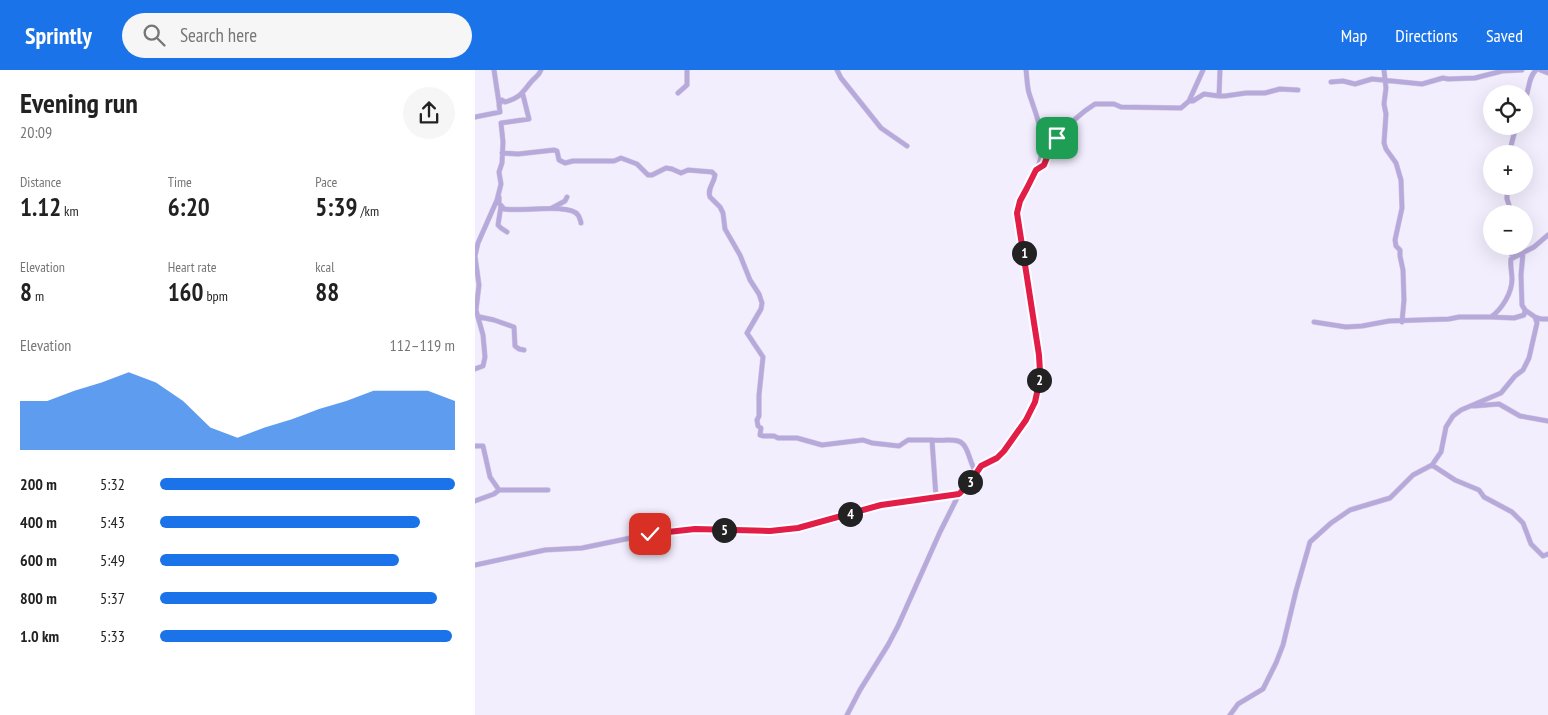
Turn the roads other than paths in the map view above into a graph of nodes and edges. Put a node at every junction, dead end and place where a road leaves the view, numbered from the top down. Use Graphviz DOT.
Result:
graph roads {
  1 [pos="494,70"];
  2 [pos="541,70"];
  3 [pos="687,70"];
  4 [pos="837,70"];
  5 [pos="1026,70"];
  6 [pos="1203,70"];
  7 [pos="1220,70"];
  8 [pos="1384,70"];
  9 [pos="1522,70"];
  10 [pos="1536,70"];
  11 [pos="1540,70"];
  12 [pos="1548,73"];
  13 [pos="1384,81"];
  14 [pos="1331,82"];
  15 [pos="1529,85"];
  16 [pos="1298,90"];
  17 [pos="677,94"];
  18 [pos="523,95"];
  19 [pos="1219,96"];
  20 [pos="1189,101"];
  21 [pos="499,105"];
  22 [pos="500,112"];
  23 [pos="475,117"];
  24 [pos="501,123"];
  25 [pos="907,146"];
  26 [pos="502,153"];
  27 [pos="1036,170"];
  28 [pos="499,193"];
  29 [pos="567,197"];
  30 [pos="501,206"];
  31 [pos="552,208"];
  32 [pos="581,223"];
  33 [pos="507,232"];
  34 [pos="1548,235"];
  35 [pos="476,246"];
  36 [pos="1533,248"];
  37 [pos="1518,255"];
  38 [pos="1523,255"];
  39 [pos="1514,257"];
  40 [pos="1525,310"];
  41 [pos="480,317"];
  42 [pos="1491,317"];
  43 [pos="1535,317"];
  44 [pos="1548,319"];
  45 [pos="1314,322"];
  46 [pos="1402,322"];
  47 [pos="524,350"];
  48 [pos="475,369"];
  49 [pos="1471,406"];
  50 [pos="1548,421"];
  51 [pos="933,440"];
  52 [pos="475,446"];
  53 [pos="1432,465"];
  54 [pos="976,472"];
  55 [pos="499,490"];
  56 [pos="548,490"];
  57 [pos="959,494"];
  58 [pos="936,497"];
  59 [pos="475,501"];
  60 [pos="1548,554"];
  61 [pos="475,565"];
  62 [pos="847,715"];
  63 [pos="1230,715"];
  1 -- 21 [label="street"];
  2 -- 18 [label="street"];
  3 -- 17 [label="street"];
  4 -- 25 [label="street"];
  5 -- 27 [label="street"];
  6 -- 20 [label="street"];
  7 -- 19 [label="street"];
  8 -- 13 [label="street"];
  9 -- 13 [label="street"];
  10 -- 15 [label="street"];
  11 -- 12 [label="street"];
  13 -- 14 [label="street"];
  13 -- 46 [label="street"];
  16 -- 19 [label="street"];
  18 -- 21 [label="street"];
  18 -- 24 [label="street"];
  19 -- 20 [label="street"];
  20 -- 27 [label="street"];
  21 -- 22 [label="street"];
  22 -- 23 [label="street"];
  22 -- 24 [label="street"];
  24 -- 26 [label="street"];
  26 -- 28 [label="street"];
  26 -- 51 [label="street"];
  27 -- 54 [label="street"];
  28 -- 30 [label="street"];
  28 -- 35 [label="street"];
  29 -- 31 [label="street"];
  30 -- 31 [label="street"];
  30 -- 33 [label="street"];
  31 -- 32 [label="street"];
  34 -- 36 [label="street"];
  35 -- 41 [label="street"];
  37 -- 39 [label="street"];
  38 -- 40 [label="street"];
  39 -- 42 [label="street"];
  40 -- 42 [label="street"];
  40 -- 43 [label="street"];
  41 -- 47 [label="street"];
  41 -- 48 [label="street"];
  42 -- 46 [label="street"];
  43 -- 44 [label="street"];
  43 -- 49 [label="street"];
  45 -- 46 [label="street"];
  49 -- 50 [label="street"];
  49 -- 53 [label="street"];
  51 -- 54 [label="street"];
  51 -- 58 [label="street"];
  52 -- 55 [label="street"];
  53 -- 60 [label="street"];
  53 -- 63 [label="street"];
  54 -- 57 [label="street"];
  55 -- 56 [label="street"];
  55 -- 59 [label="street"];
  57 -- 58 [label="street"];
  57 -- 62 [label="street"];
  58 -- 61 [label="street"];
}
